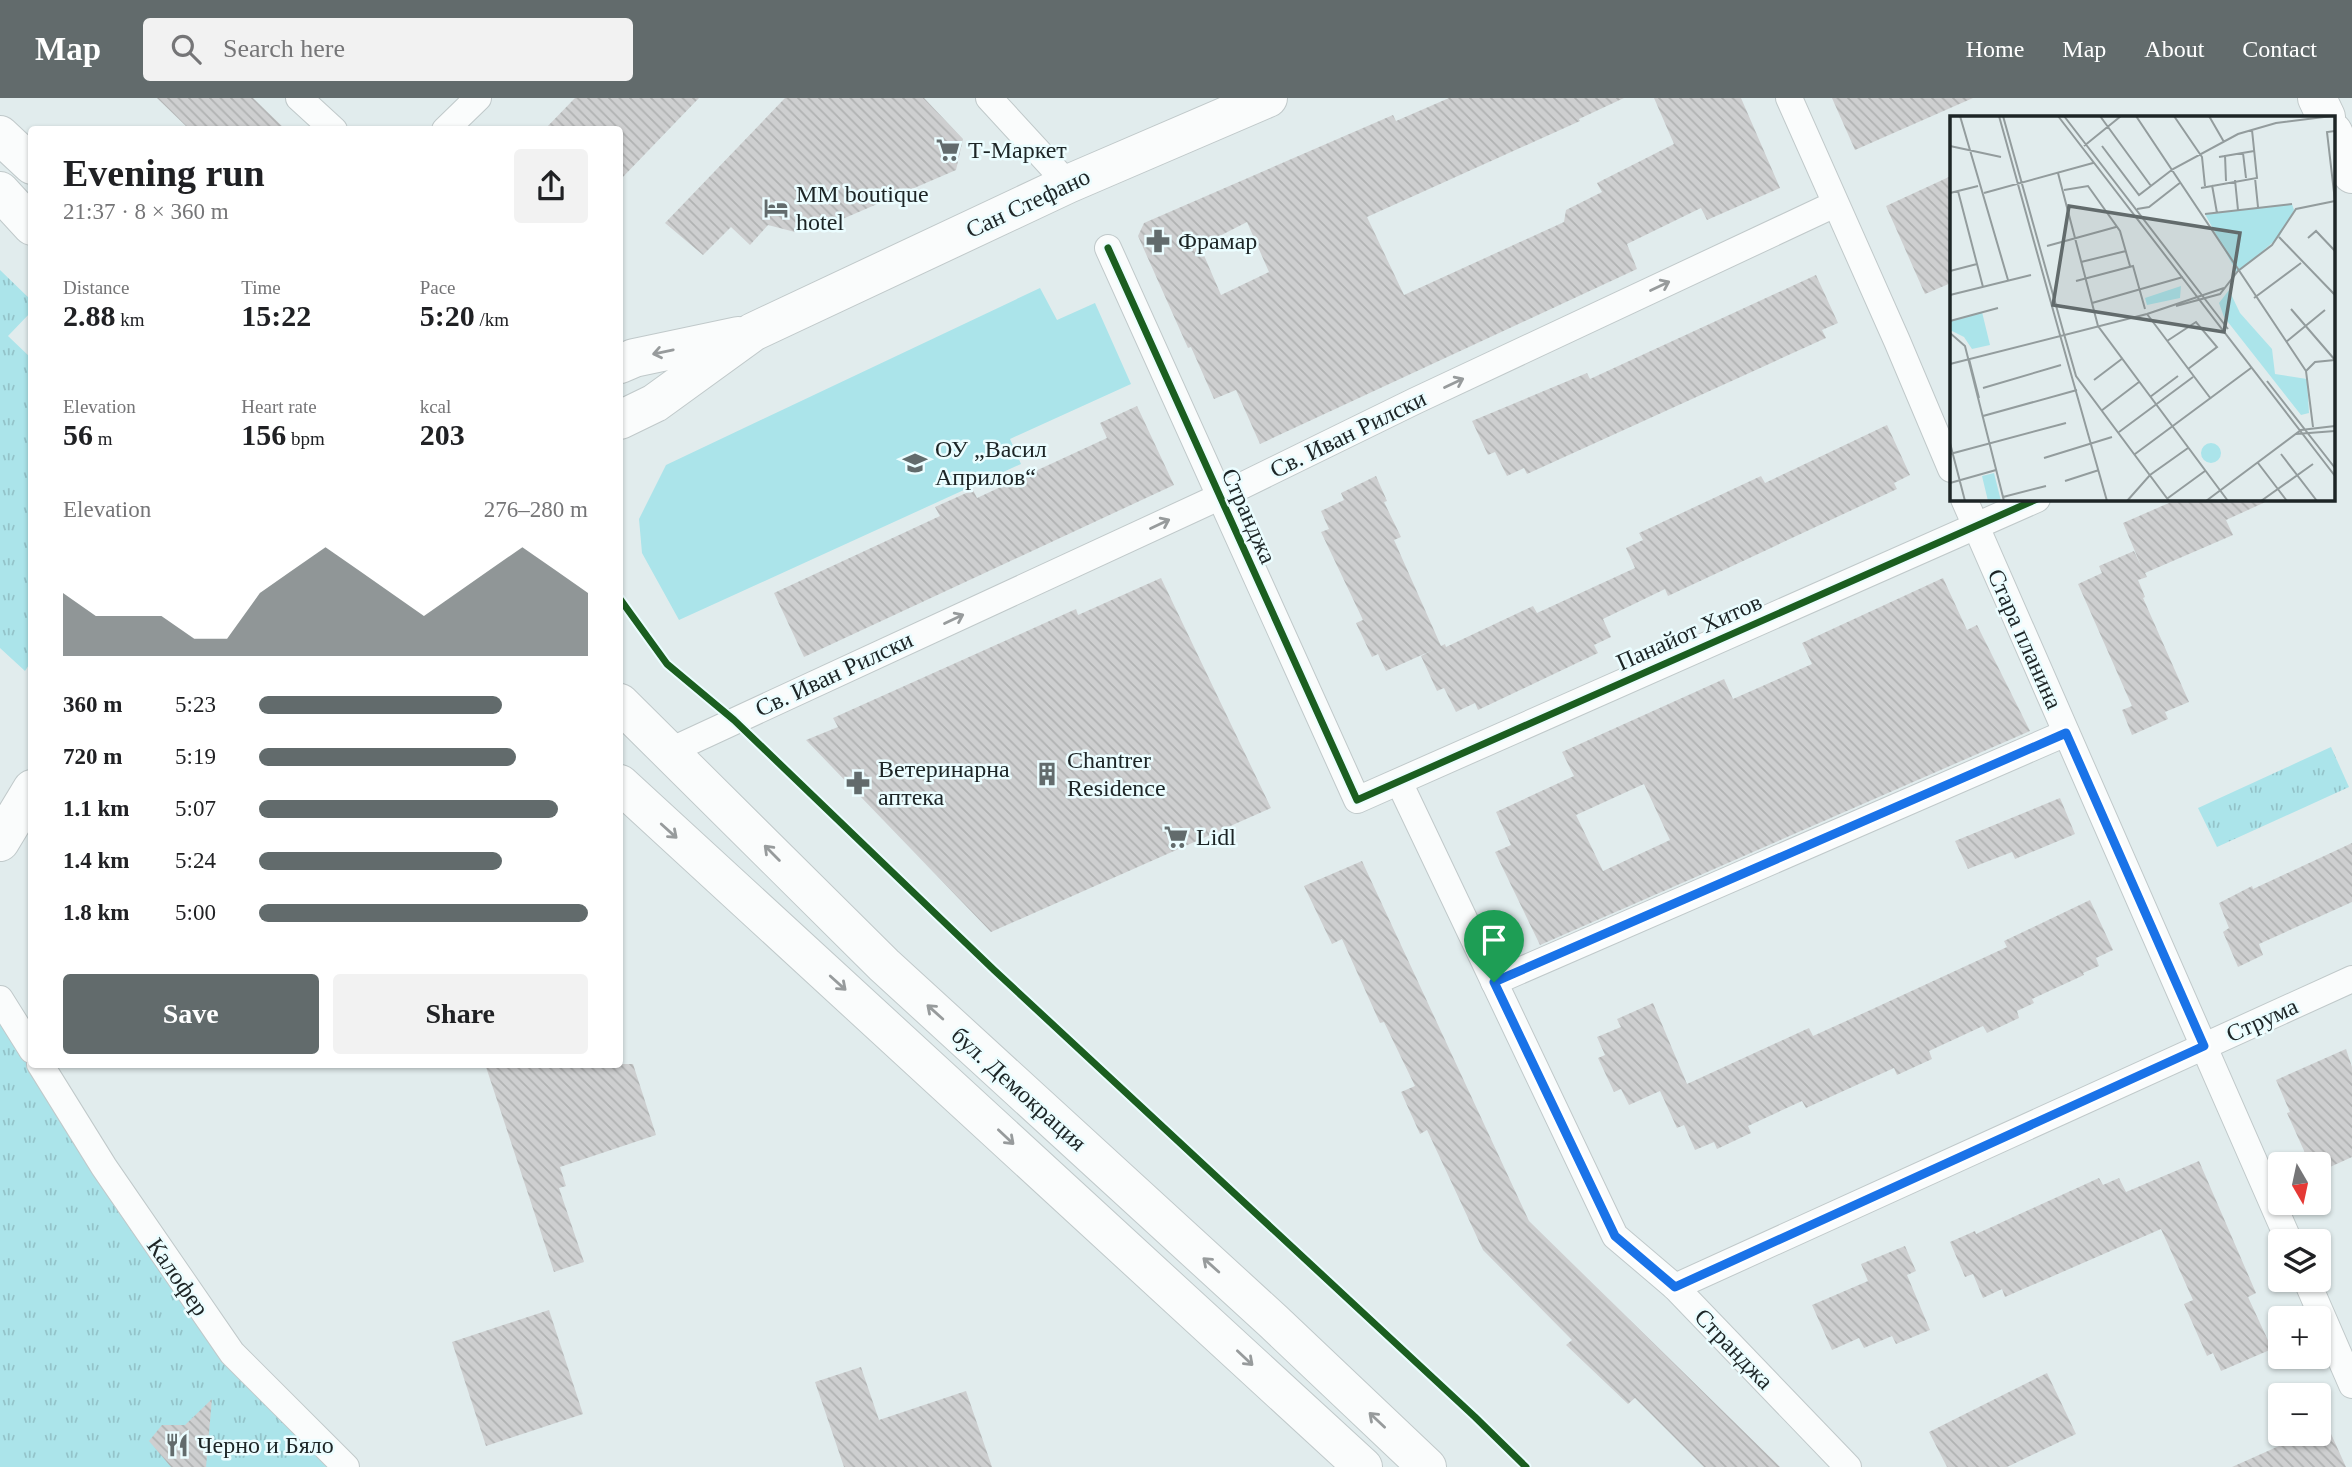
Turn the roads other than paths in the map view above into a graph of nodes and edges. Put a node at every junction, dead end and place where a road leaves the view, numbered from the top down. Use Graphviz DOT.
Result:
graph roads {
  1 [pos="299,98"];
  2 [pos="478,98"];
  3 [pos="989,98"];
  4 [pos="1268,98"];
  5 [pos="1789,98"];
  6 [pos="2317,98"];
  7 [pos="2326,116"];
  8 [pos="330,126"];
  9 [pos="449,126"];
  10 [pos="2334,134"];
  11 [pos="0,135"];
  12 [pos="28,161"];
  13 [pos="2352,174"];
  14 [pos="1068,184"];
  15 [pos="0,191"];
  16 [pos="1835,204"];
  17 [pos="28,222"];
  18 [pos="1108,248"];
  19 [pos="753,332"];
  20 [pos="623,363"];
  21 [pos="655,403"];
  22 [pos="623,419"];
  23 [pos="623,432"];
  24 [pos="1950,467"];
  25 [pos="1219,496"];
  26 [pos="1964,500"];
  27 [pos="2035,500"];
  28 [pos="1975,526"];
  29 [pos="623,706"];
  30 [pos="2066,733"];
  31 [pos="670,751"];
  32 [pos="1399,782"];
  33 [pos="623,787"];
  34 [pos="28,796"];
  35 [pos="1357,800"];
  36 [pos="0,842"];
  37 [pos="2352,979"];
  38 [pos="1494,982"];
  39 [pos="0,999"];
  40 [pos="28,1044"];
  41 [pos="2204,1046"];
  42 [pos="42,1068"];
  43 [pos="2284,1229"];
  44 [pos="1675,1287"];
  45 [pos="2312,1292"];
  46 [pos="2352,1385"];
  47 [pos="346,1467"];
  48 [pos="1363,1467"];
  49 [pos="1427,1467"];
  50 [pos="1848,1467"];
  1 -- 8 [label="street"];
  2 -- 9 [label="street"];
  3 -- 14 [label="street"];
  4 -- 14 [label="main road, Сан Стефано"];
  5 -- 16 [label="street"];
  6 -- 7 [label="main road"];
  10 -- 13 [label="main road"];
  11 -- 12 [label="main road"];
  14 -- 19 [label="main road, Сан Стефано"];
  15 -- 17 [label="main road"];
  16 -- 24 [label="street"];
  25 -- 16 [label="street, Св. Иван Рилски, one-way"];
  18 -- 25 [label="street, Странджа"];
  19 -- 20 [label="main road, Сан Стефано, one-way"];
  19 -- 21 [label="main road, Сан Стефано"];
  21 -- 22 [label="main road, Сан Стефано"];
  21 -- 23 [label="main road"];
  31 -- 25 [label="street, Св. Иван Рилски, one-way"];
  25 -- 35 [label="street, Странджа"];
  26 -- 28 [label="street, Стара планина"];
  27 -- 28 [label="street, Панайот Хитов"];
  28 -- 30 [label="street, Стара планина"];
  28 -- 32 [label="street, Панайот Хитов"];
  29 -- 31 [label="main road, бул. Демокрация"];
  30 -- 38 [label="street"];
  30 -- 41 [label="street, Стара планина"];
  49 -- 31 [label="main road, бул. Демокрация, one-way"];
  32 -- 35 [label="street, Панайот Хитов"];
  32 -- 38 [label="street, Странджа"];
  33 -- 48 [label="main road, бул. Демокрация, one-way"];
  34 -- 36 [label="main road"];
  37 -- 41 [label="street, Струма"];
  38 -- 44 [label="street, Странджа"];
  39 -- 40 [label="street"];
  41 -- 43 [label="street, Стара планина"];
  41 -- 44 [label="street, Струма"];
  42 -- 47 [label="street, Калофер"];
  44 -- 50 [label="street, Странджа"];
  45 -- 46 [label="street"];
}
